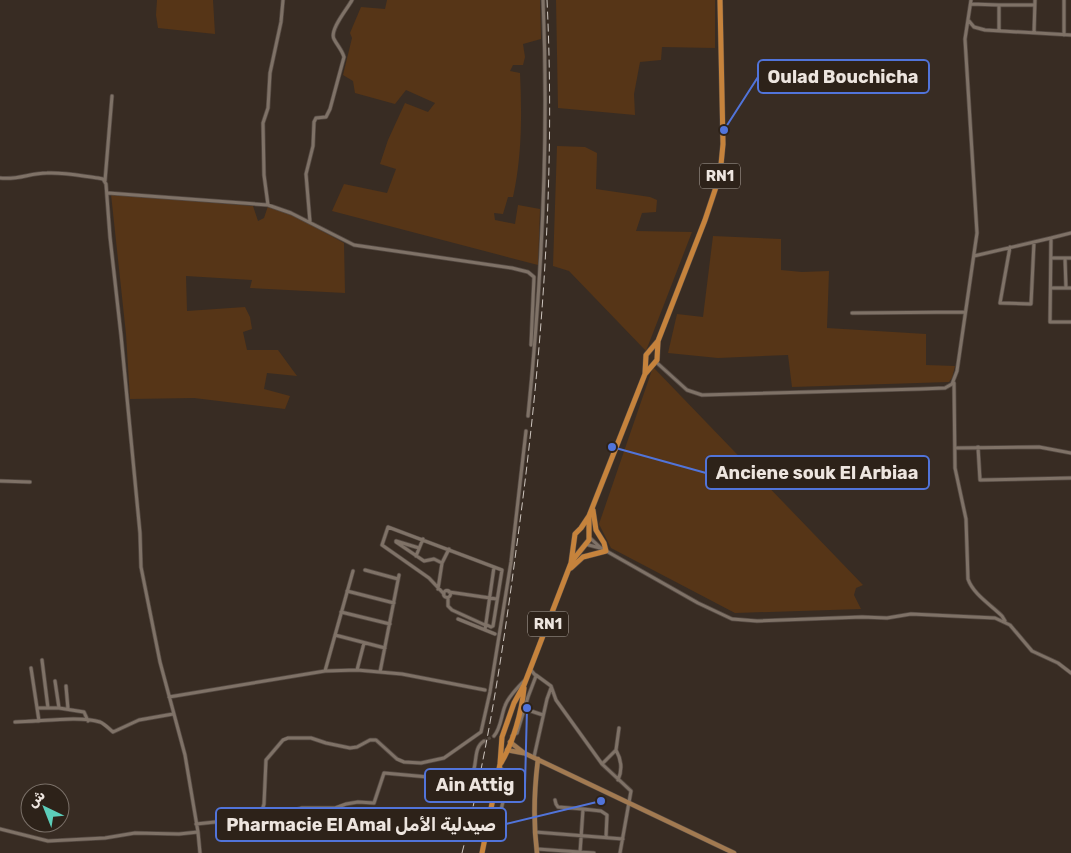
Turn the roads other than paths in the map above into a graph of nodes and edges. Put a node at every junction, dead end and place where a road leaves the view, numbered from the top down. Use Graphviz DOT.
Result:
graph roads {
  1 [pos="283,0"];
  2 [pos="352,0"];
  3 [pos="543,0"];
  4 [pos="720,0"];
  5 [pos="1035,0"];
  6 [pos="1064,0"];
  7 [pos="971,2"];
  8 [pos="999,5"];
  9 [pos="1034,5"];
  10 [pos="969,21"];
  11 [pos="999,31"];
  12 [pos="1034,33"];
  13 [pos="1064,35"];
  14 [pos="1071,35"];
  15 [pos="112,96"];
  16 [pos="0,178"];
  17 [pos="105,181"];
  18 [pos="108,193"];
  19 [pos="268,205"];
  20 [pos="310,223"];
  21 [pos="1071,233"];
  22 [pos="1051,238"];
  23 [pos="1034,242"];
  24 [pos="1010,247"];
  25 [pos="974,256"];
  26 [pos="1051,258"];
  27 [pos="1065,258"];
  28 [pos="1071,258"];
  29 [pos="1050,288"];
  30 [pos="1069,288"];
  31 [pos="965,312"];
  32 [pos="852,313"];
  33 [pos="1071,322"];
  34 [pos="531,345"];
  35 [pos="653,353"];
  36 [pos="646,360"];
  37 [pos="654,363"];
  38 [pos="645,374"];
  39 [pos="954,382"];
  40 [pos="528,416"];
  41 [pos="526,431"];
  42 [pos="978,447"];
  43 [pos="955,448"];
  44 [pos="1071,453"];
  45 [pos="1071,478"];
  46 [pos="0,481"];
  47 [pos="30,482"];
  48 [pos="593,507"];
  49 [pos="589,516"];
  50 [pos="579,531"];
  51 [pos="588,536"];
  52 [pos="423,539"];
  53 [pos="574,541"];
  54 [pos="584,545"];
  55 [pos="418,548"];
  56 [pos="449,549"];
  57 [pos="603,550"];
  58 [pos="416,556"];
  59 [pos="571,562"];
  60 [pos="442,563"];
  61 [pos="494,567"];
  62 [pos="353,570"];
  63 [pos="365,570"];
  64 [pos="568,570"];
  65 [pos="438,589"];
  66 [pos="348,591"];
  67 [pos="449,592"];
  68 [pos="444,594"];
  69 [pos="489,597"];
  70 [pos="448,598"];
  71 [pos="497,599"];
  72 [pos="394,603"];
  73 [pos="341,612"];
  74 [pos="458,619"];
  75 [pos="1006,622"];
  76 [pos="390,624"];
  77 [pos="485,626"];
  78 [pos="495,634"];
  79 [pos="335,635"];
  80 [pos="364,643"];
  81 [pos="385,648"];
  82 [pos="42,660"];
  83 [pos="31,668"];
  84 [pos="530,669"];
  85 [pos="357,670"];
  86 [pos="325,671"];
  87 [pos="380,672"];
  88 [pos="1071,673"];
  89 [pos="536,675"];
  90 [pos="55,681"];
  91 [pos="525,682"];
  92 [pos="66,686"];
  93 [pos="551,687"];
  94 [pos="486,690"];
  95 [pos="170,697"];
  96 [pos="512,707"];
  97 [pos="37,708"];
  98 [pos="48,708"];
  99 [pos="59,708"];
  100 [pos="523,708"];
  101 [pos="68,709"];
  102 [pos="504,710"];
  103 [pos="173,714"];
  104 [pos="543,714"];
  105 [pos="88,720"];
  106 [pos="40,721"];
  107 [pos="15,722"];
  108 [pos="619,728"];
  109 [pos="494,736"];
  110 [pos="484,741"];
  111 [pos="501,741"];
  112 [pos="510,743"];
  113 [pos="507,750"];
  114 [pos="616,750"];
  115 [pos="524,753"];
  116 [pos="536,758"];
  117 [pos="602,764"];
  118 [pos="500,765"];
  119 [pos="618,780"];
  120 [pos="556,800"];
  121 [pos="630,804"];
  122 [pos="583,810"];
  123 [pos="259,820"];
  124 [pos="489,822"];
  125 [pos="196,824"];
  126 [pos="0,828"];
  127 [pos="198,832"];
  128 [pos="535,832"];
  129 [pos="582,835"];
  130 [pos="606,837"];
  131 [pos="623,839"];
  132 [pos="537,851"];
  133 [pos="580,852"];
  134 [pos="200,853"];
  135 [pos="482,853"];
  136 [pos="594,853"];
  137 [pos="620,853"];
  138 [pos="734,853"];
  1 -- 19 [label="street"];
  2 -- 20 [label="street"];
  3 -- 40 [label="street"];
  4 -- 35 [label="main road, RN1"];
  5 -- 9 [label="street"];
  6 -- 13 [label="street"];
  7 -- 8 [label="street"];
  7 -- 10 [label="street"];
  8 -- 9 [label="street"];
  8 -- 11 [label="street"];
  9 -- 12 [label="street"];
  10 -- 11 [label="street"];
  10 -- 25 [label="street"];
  11 -- 12 [label="street"];
  12 -- 13 [label="street"];
  13 -- 14 [label="street"];
  15 -- 17 [label="street"];
  16 -- 17 [label="street"];
  17 -- 18 [label="street"];
  18 -- 19 [label="street"];
  18 -- 95 [label="street"];
  19 -- 20 [label="street"];
  20 -- 34 [label="street"];
  21 -- 22 [label="street"];
  22 -- 23 [label="street"];
  22 -- 26 [label="street"];
  23 -- 24 [label="street"];
  23 -- 24 [label="street"];
  24 -- 25 [label="street"];
  25 -- 31 [label="street"];
  26 -- 27 [label="street"];
  26 -- 29 [label="street"];
  27 -- 28 [label="street"];
  27 -- 30 [label="street"];
  29 -- 30 [label="street"];
  29 -- 33 [label="street"];
  31 -- 32 [label="street"];
  31 -- 39 [label="street"];
  35 -- 36 [label="main road"];
  35 -- 37 [label="main road"];
  36 -- 37 [label="main road"];
  36 -- 38 [label="main road"];
  37 -- 38 [label="main road"];
  37 -- 39 [label="street"];
  38 -- 48 [label="main road"];
  39 -- 43 [label="street"];
  41 -- 123 [label="street"];
  42 -- 43 [label="street"];
  42 -- 44 [label="street"];
  42 -- 45 [label="street"];
  43 -- 75 [label="street"];
  46 -- 47 [label="street"];
  48 -- 49 [label="main road"];
  48 -- 57 [label="main road"];
  49 -- 50 [label="main road"];
  49 -- 51 [label="main road"];
  50 -- 51 [label="main road"];
  50 -- 53 [label="main road"];
  51 -- 54 [label="main road"];
  51 -- 57 [label="street"];
  52 -- 55 [label="street"];
  52 -- 56 [label="street"];
  52 -- 65 [label="street"];
  53 -- 54 [label="main road"];
  53 -- 59 [label="main road, RN1"];
  54 -- 57 [label="street"];
  54 -- 59 [label="main road, RN1"];
  55 -- 58 [label="street"];
  55 -- 58 [label="street"];
  56 -- 60 [label="street"];
  56 -- 61 [label="street"];
  57 -- 64 [label="main road"];
  57 -- 75 [label="street"];
  58 -- 60 [label="street"];
  59 -- 64 [label="main road, RN1"];
  60 -- 65 [label="street"];
  61 -- 69 [label="street"];
  61 -- 71 [label="street"];
  62 -- 66 [label="street"];
  63 -- 72 [label="street"];
  64 -- 84 [label="main road, RN1"];
  65 -- 68 [label="street"];
  66 -- 72 [label="street"];
  66 -- 73 [label="street"];
  67 -- 68 [label="street"];
  67 -- 69 [label="street"];
  67 -- 70 [label="street"];
  68 -- 70 [label="street"];
  69 -- 71 [label="street"];
  69 -- 77 [label="street"];
  70 -- 77 [label="street"];
  71 -- 77 [label="street"];
  72 -- 76 [label="street"];
  73 -- 76 [label="street"];
  73 -- 79 [label="street"];
  74 -- 77 [label="street"];
  75 -- 88 [label="street"];
  76 -- 81 [label="street"];
  77 -- 78 [label="street"];
  79 -- 80 [label="street"];
  79 -- 86 [label="street"];
  80 -- 81 [label="street"];
  80 -- 85 [label="street"];
  81 -- 87 [label="street"];
  82 -- 98 [label="street"];
  83 -- 97 [label="street"];
  84 -- 89 [label="street"];
  84 -- 91 [label="main road, RN1"];
  85 -- 86 [label="street"];
  85 -- 87 [label="street"];
  86 -- 95 [label="street"];
  87 -- 94 [label="street"];
  89 -- 93 [label="street"];
  89 -- 100 [label="street"];
  90 -- 99 [label="street"];
  91 -- 96 [label="main road, RN1"];
  91 -- 100 [label="main road, RN1"];
  91 -- 102 [label="street"];
  92 -- 101 [label="street"];
  93 -- 104 [label="street"];
  93 -- 117 [label="street"];
  95 -- 103 [label="street"];
  96 -- 100 [label="main road"];
  96 -- 102 [label="street"];
  96 -- 111 [label="main road, RN1"];
  97 -- 98 [label="street"];
  97 -- 106 [label="street"];
  98 -- 99 [label="street"];
  99 -- 101 [label="street"];
  100 -- 104 [label="street"];
  100 -- 112 [label="main road, RN1"];
  101 -- 105 [label="street"];
  102 -- 109 [label="street"];
  103 -- 105 [label="street"];
  103 -- 125 [label="street"];
  104 -- 116 [label="street"];
  105 -- 106 [label="street"];
  106 -- 107 [label="street"];
  108 -- 114 [label="street"];
  110 -- 123 [label="street"];
  111 -- 112 [label="main road"];
  111 -- 118 [label="main road, RN1"];
  112 -- 113 [label="main road, RN1"];
  112 -- 115 [label="street"];
  113 -- 115 [label="street"];
  113 -- 118 [label="main road, RN1"];
  114 -- 117 [label="street"];
  114 -- 119 [label="street"];
  115 -- 116 [label="street"];
  116 -- 121 [label="street"];
  116 -- 128 [label="street"];
  117 -- 119 [label="street"];
  118 -- 124 [label="main road, RN1"];
  118 -- 124 [label="street"];
  119 -- 121 [label="street"];
  120 -- 122 [label="street"];
  121 -- 131 [label="street"];
  121 -- 138 [label="street"];
  122 -- 129 [label="street"];
  122 -- 130 [label="street"];
  123 -- 125 [label="street"];
  124 -- 135 [label="main road, RN1"];
  125 -- 127 [label="street"];
  126 -- 127 [label="street"];
  127 -- 134 [label="street"];
  128 -- 129 [label="street"];
  128 -- 132 [label="street"];
  129 -- 130 [label="street"];
  129 -- 133 [label="street"];
  130 -- 131 [label="street"];
  131 -- 137 [label="street"];
  132 -- 133 [label="street"];
  133 -- 136 [label="street"];
}
